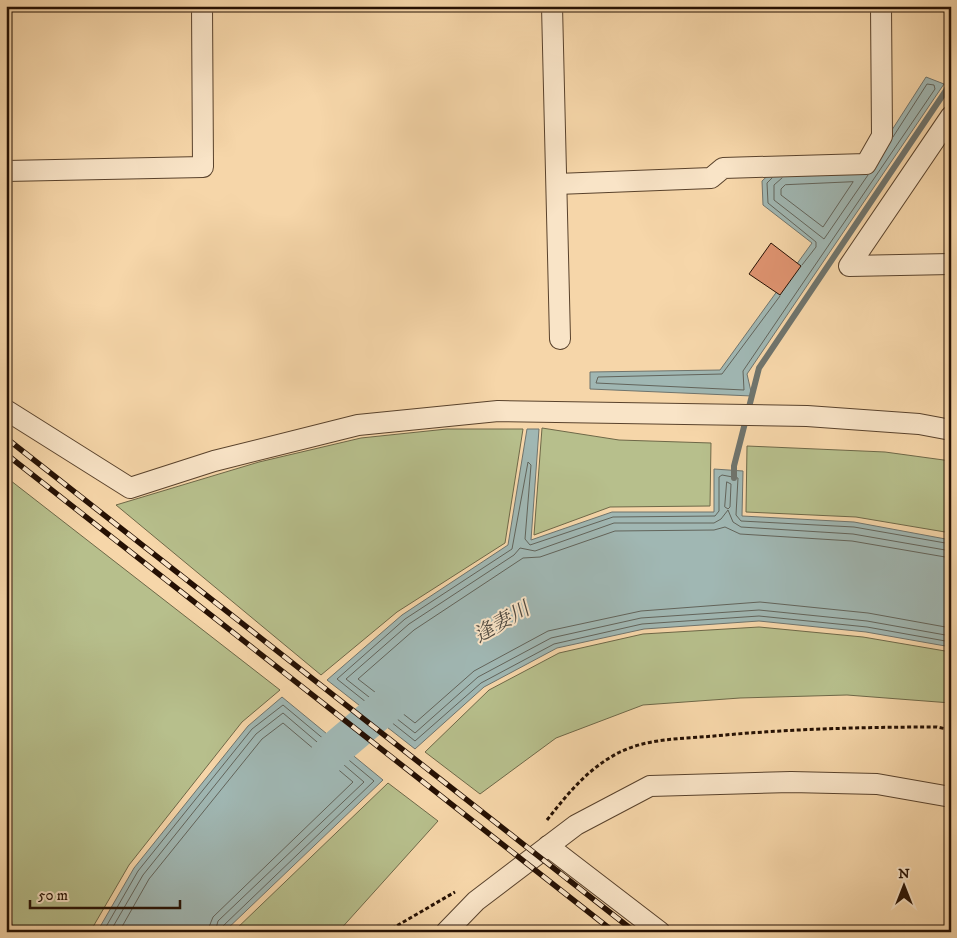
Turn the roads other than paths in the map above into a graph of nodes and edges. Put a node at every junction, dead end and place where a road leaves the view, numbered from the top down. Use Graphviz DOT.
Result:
graph roads {
  1 [pos="202,6"];
  2 [pos="552,6"];
  3 [pos="881,6"];
  4 [pos="951,116"];
  5 [pos="6,172"];
  6 [pos="557,184"];
  7 [pos="951,264"];
  8 [pos="560,339"];
  9 [pos="6,410"];
  10 [pos="951,430"];
  11 [pos="951,796"];
  12 [pos="545,837"];
  13 [pos="446,932"];
  14 [pos="660,932"];
  1 -- 5 [label="street"];
  2 -- 6 [label="street"];
  3 -- 6 [label="street"];
  4 -- 7 [label="street"];
  6 -- 8 [label="street"];
  9 -- 10 [label="street"];
  11 -- 12 [label="street"];
  12 -- 13 [label="street"];
  12 -- 14 [label="street"];
}
